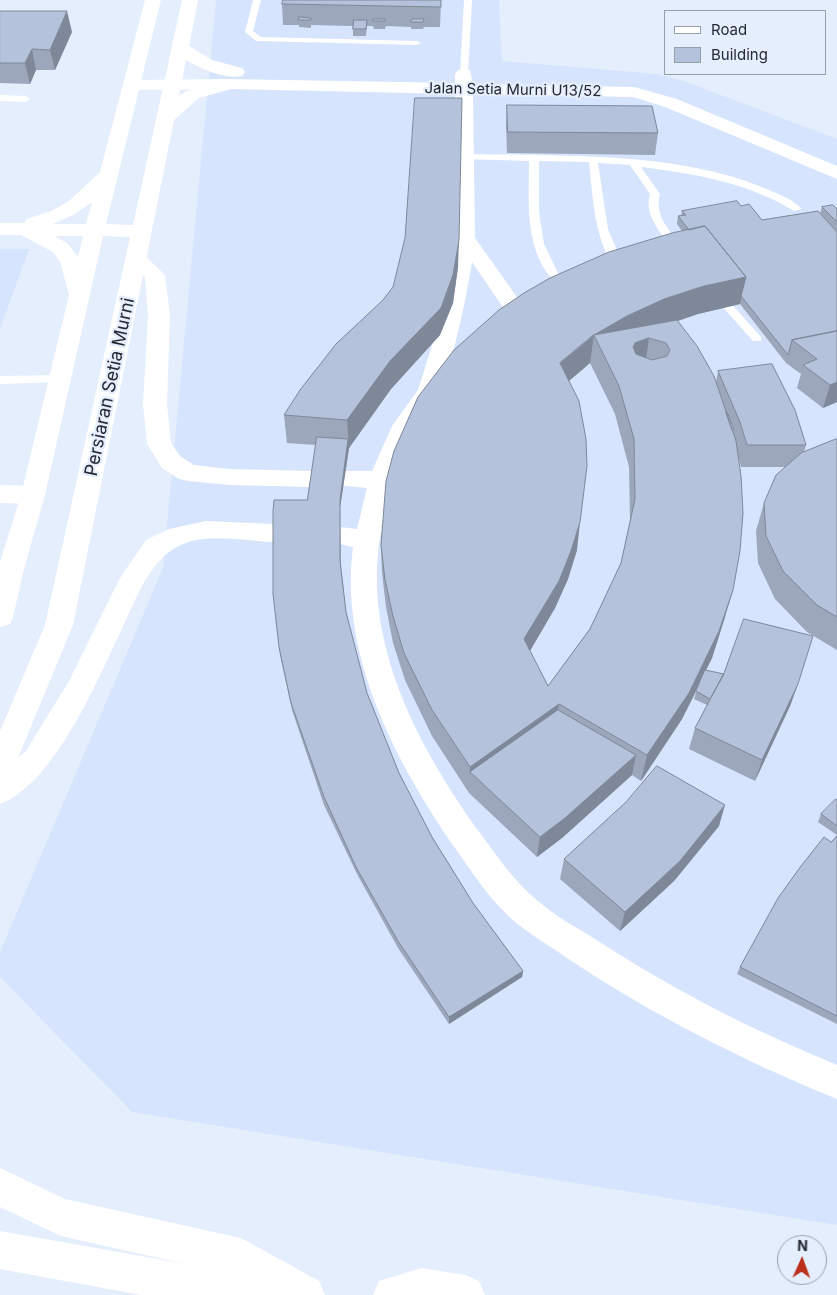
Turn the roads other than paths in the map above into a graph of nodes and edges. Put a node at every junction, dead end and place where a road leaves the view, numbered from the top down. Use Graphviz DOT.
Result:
graph roads {
  1 [pos="153,0"];
  2 [pos="190,0"];
  3 [pos="257,0"];
  4 [pos="468,0"];
  5 [pos="416,43"];
  6 [pos="180,47"];
  7 [pos="174,78"];
  8 [pos="233,78"];
  9 [pos="133,79"];
  10 [pos="464,81"];
  11 [pos="0,98"];
  12 [pos="26,99"];
  13 [pos="165,119"];
  14 [pos="828,151"];
  15 [pos="464,157"];
  16 [pos="534,159"];
  17 [pos="593,160"];
  18 [pos="634,164"];
  19 [pos="112,170"];
  20 [pos="837,174"];
  21 [pos="798,209"];
  22 [pos="7,229"];
  23 [pos="94,231"];
  24 [pos="143,232"];
  25 [pos="465,238"];
  26 [pos="137,259"];
  27 [pos="688,261"];
  28 [pos="622,278"];
  29 [pos="706,282"];
  30 [pos="577,291"];
  31 [pos="79,300"];
  32 [pos="496,338"];
  33 [pos="757,340"];
  34 [pos="458,366"];
  35 [pos="0,380"];
  36 [pos="60,380"];
  37 [pos="429,390"];
  38 [pos="312,479"];
  39 [pos="344,479"];
  40 [pos="381,480"];
  41 [pos="0,494"];
  42 [pos="32,495"];
  43 [pos="273,532"];
  44 [pos="5,569"];
  45 [pos="0,617"];
  46 [pos="0,765"];
  47 [pos="0,790"];
  48 [pos="837,1082"];
  49 [pos="0,1188"];
  50 [pos="0,1250"];
  51 [pos="248,1295"];
  52 [pos="305,1295"];
  53 [pos="393,1295"];
  54 [pos="464,1295"];
  1 -- 9 [label="main road"];
  2 -- 6 [label="main road, Persiaran Setia Murni"];
  3 -- 5 [label="lane"];
  4 -- 10 [label="lane"];
  6 -- 7 [label="main road, Persiaran Setia Murni"];
  6 -- 8 [label="main road"];
  7 -- 8 [label="main road, Jalan Setia Murni U13/52"];
  7 -- 9 [label="main road, Jalan Setia Murni U13/52"];
  7 -- 13 [label="main road, Persiaran Setia Murni"];
  8 -- 10 [label="main road, Jalan Setia Murni U13/52"];
  8 -- 13 [label="main road"];
  9 -- 19 [label="main road"];
  10 -- 14 [label="main road, Jalan Setia Murni U13/52"];
  10 -- 15 [label="main road"];
  10 -- 20 [label="main road, Jalan Setia Murni U13/52"];
  11 -- 12 [label="lane"];
  13 -- 24 [label="main road, Persiaran Setia Murni"];
  15 -- 16 [label="lane"];
  15 -- 25 [label="main road"];
  16 -- 17 [label="lane"];
  16 -- 30 [label="lane"];
  17 -- 18 [label="lane"];
  17 -- 28 [label="lane"];
  18 -- 21 [label="lane"];
  18 -- 27 [label="lane"];
  19 -- 22 [label="main road"];
  19 -- 23 [label="main road"];
  22 -- 23 [label="main road"];
  22 -- 31 [label="main road"];
  23 -- 24 [label="main road"];
  23 -- 31 [label="main road"];
  24 -- 26 [label="main road, Persiaran Setia Murni"];
  25 -- 32 [label="main road"];
  25 -- 37 [label="main road"];
  26 -- 38 [label="main road"];
  26 -- 46 [label="main road, Persiaran Setia Murni"];
  29 -- 33 [label="lane"];
  31 -- 36 [label="main road"];
  34 -- 37 [label="main road"];
  35 -- 36 [label="lane"];
  36 -- 42 [label="main road"];
  37 -- 40 [label="main road"];
  39 -- 40 [label="main road"];
  40 -- 48 [label="main road"];
  41 -- 42 [label="main road"];
  42 -- 44 [label="main road"];
  43 -- 47 [label="main road"];
  44 -- 45 [label="main road"];
  49 -- 52 [label="main road"];
  50 -- 51 [label="main road"];
  53 -- 54 [label="main road"];
}
